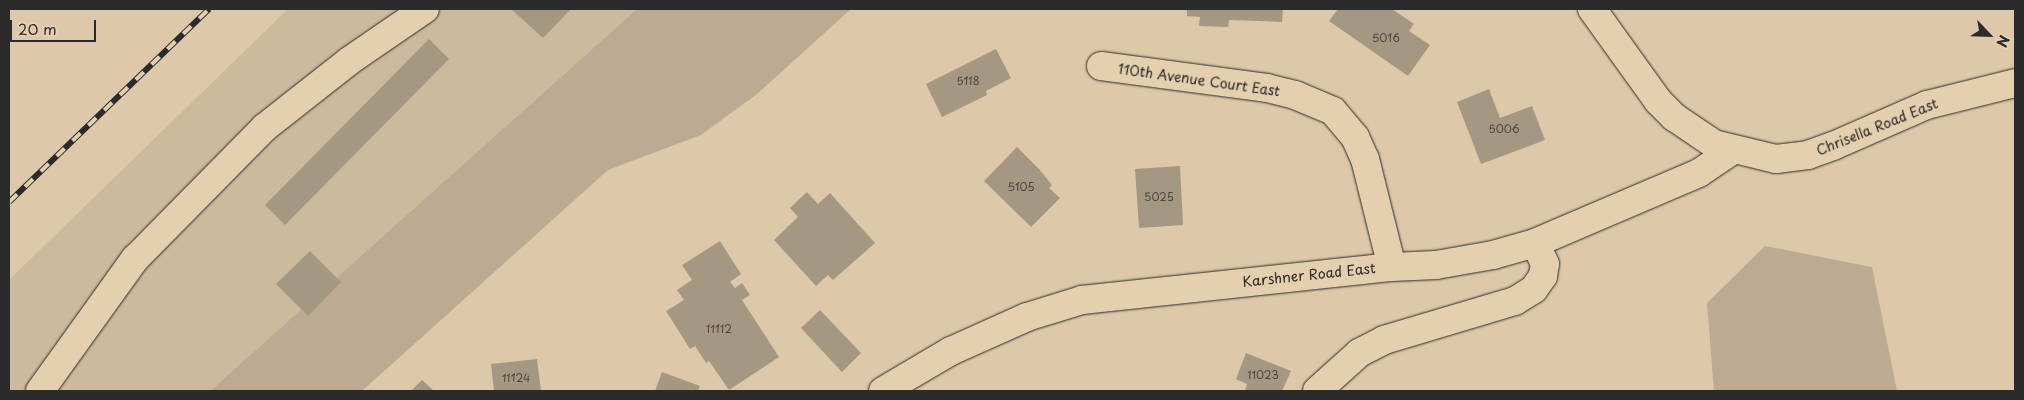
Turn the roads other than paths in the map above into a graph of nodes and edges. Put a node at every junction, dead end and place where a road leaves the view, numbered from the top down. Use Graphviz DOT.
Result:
graph roads {
  1 [pos="426,9"];
  2 [pos="1592,9"];
  3 [pos="1101,66"];
  4 [pos="2015,83"];
  5 [pos="1733,150"];
  6 [pos="1535,243"];
  7 [pos="1392,267"];
  8 [pos="40,391"];
  9 [pos="883,391"];
  10 [pos="1317,391"];
  1 -- 8 [label="street"];
  2 -- 5 [label="street, Chrisella Road East"];
  3 -- 7 [label="street, 110th Avenue Court East"];
  4 -- 5 [label="street, Chrisella Road East"];
  5 -- 6 [label="street, Karshner Road East"];
  6 -- 7 [label="street, Karshner Road East"];
  6 -- 10 [label="street"];
  7 -- 9 [label="street, Karshner Road East"];
}
